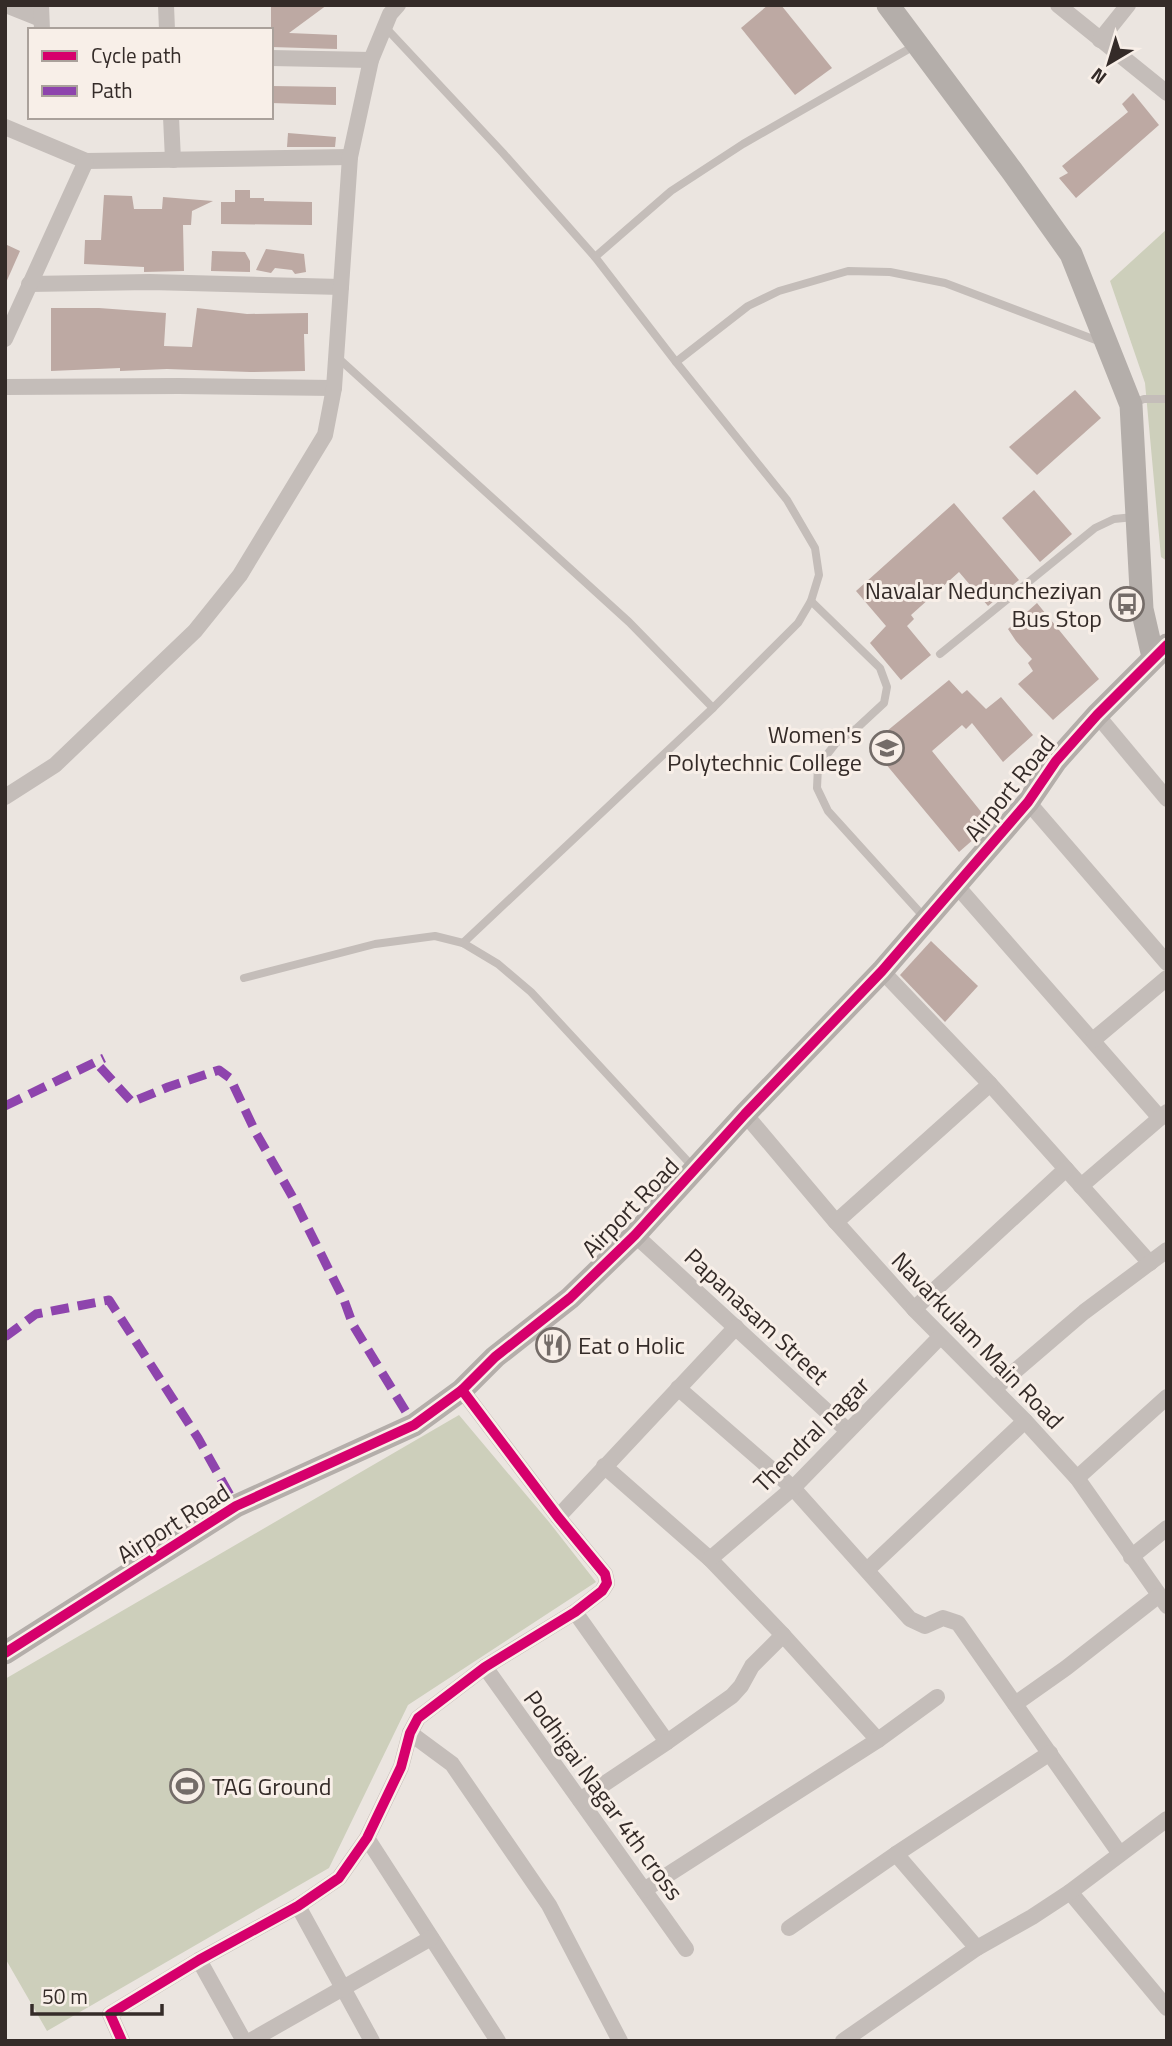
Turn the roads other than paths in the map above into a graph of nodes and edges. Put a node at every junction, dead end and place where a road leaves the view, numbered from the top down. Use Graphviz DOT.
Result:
graph roads {
  1 [pos="6,5"];
  2 [pos="166,5"];
  3 [pos="888,5"];
  4 [pos="1058,5"];
  5 [pos="1128,5"];
  6 [pos="388,13"];
  7 [pos="41,18"];
  8 [pos="166,28"];
  9 [pos="1100,40"];
  10 [pos="917,45"];
  11 [pos="273,58"];
  12 [pos="371,60"];
  13 [pos="1167,93"];
  14 [pos="171,119"];
  15 [pos="5,127"];
  16 [pos="350,157"];
  17 [pos="173,160"];
  18 [pos="86,162"];
  19 [pos="595,257"];
  20 [pos="29,284"];
  21 [pos="341,287"];
  22 [pos="5,339"];
  23 [pos="1107,344"];
  24 [pos="337,357"];
  25 [pos="676,362"];
  26 [pos="5,387"];
  27 [pos="334,388"];
  28 [pos="1167,399"];
  29 [pos="1131,405"];
  30 [pos="1137,517"];
  31 [pos="811,601"];
  32 [pos="1160,651"];
  33 [pos="940,654"];
  34 [pos="713,708"];
  35 [pos="1097,715"];
  36 [pos="5,797"];
  37 [pos="1167,799"];
  38 [pos="1028,802"];
  39 [pos="956,885"];
  40 [pos="926,919"];
  41 [pos="463,943"];
  42 [pos="1167,963"];
  43 [pos="881,971"];
  44 [pos="244,978"];
  45 [pos="1167,978"];
  46 [pos="1093,1040"];
  47 [pos="990,1084"];
  48 [pos="745,1114"];
  49 [pos="1163,1115"];
  50 [pos="695,1169"];
  51 [pos="1066,1169"];
  52 [pos="1081,1186"];
  53 [pos="836,1222"];
  54 [pos="635,1235"];
  55 [pos="1167,1250"];
  56 [pos="1150,1262"];
  57 [pos="914,1309"];
  58 [pos="737,1327"];
  59 [pos="940,1337"];
  60 [pos="678,1388"];
  61 [pos="994,1389"];
  62 [pos="462,1390"];
  63 [pos="1167,1397"];
  64 [pos="1025,1421"];
  65 [pos="848,1431"];
  66 [pos="604,1466"];
  67 [pos="1077,1478"];
  68 [pos="793,1488"];
  69 [pos="558,1517"];
  70 [pos="1167,1528"];
  71 [pos="1131,1557"];
  72 [pos="710,1559"];
  73 [pos="867,1570"];
  74 [pos="1162,1601"];
  75 [pos="576,1612"];
  76 [pos="783,1635"];
  77 [pos="5,1653"];
  78 [pos="485,1667"];
  79 [pos="937,1697"];
  80 [pos="1015,1704"];
  81 [pos="410,1733"];
  82 [pos="878,1740"];
  83 [pos="667,1742"];
  84 [pos="1050,1753"];
  85 [pos="580,1800"];
  86 [pos="1167,1819"];
  87 [pos="367,1838"];
  88 [pos="896,1854"];
  89 [pos="1120,1854"];
  90 [pos="644,1890"];
  91 [pos="1070,1892"];
  92 [pos="298,1906"];
  93 [pos="789,1928"];
  94 [pos="431,1938"];
  95 [pos="977,1948"];
  96 [pos="686,1950"];
  97 [pos="199,1960"];
  98 [pos="342,1988"];
  99 [pos="1167,2008"];
  100 [pos="122,2041"];
  101 [pos="244,2041"];
  102 [pos="250,2041"];
  103 [pos="372,2041"];
  104 [pos="498,2041"];
  105 [pos="620,2041"];
  106 [pos="843,2041"];
  1 -- 7 [label="street"];
  2 -- 8 [label="street"];
  3 -- 10 [label="street"];
  4 -- 9 [label="street"];
  5 -- 9 [label="street"];
  6 -- 12 [label="street"];
  6 -- 19 [label="lane"];
  9 -- 13 [label="street"];
  10 -- 19 [label="lane"];
  10 -- 23 [label="street"];
  11 -- 12 [label="street"];
  12 -- 16 [label="street"];
  14 -- 17 [label="street"];
  15 -- 18 [label="street"];
  16 -- 17 [label="street"];
  16 -- 21 [label="street"];
  17 -- 18 [label="street"];
  18 -- 20 [label="street"];
  19 -- 25 [label="lane"];
  20 -- 21 [label="street"];
  20 -- 22 [label="street"];
  21 -- 24 [label="street"];
  23 -- 25 [label="lane"];
  23 -- 29 [label="street"];
  24 -- 27 [label="street"];
  24 -- 34 [label="lane"];
  25 -- 31 [label="lane"];
  26 -- 27 [label="street"];
  27 -- 36 [label="street"];
  28 -- 29 [label="lane"];
  29 -- 30 [label="street"];
  30 -- 32 [label="street"];
  30 -- 33 [label="lane"];
  31 -- 34 [label="lane"];
  31 -- 40 [label="lane"];
  32 -- 35 [label="street, Airport Road"];
  34 -- 41 [label="lane"];
  35 -- 37 [label="street"];
  35 -- 38 [label="street, Airport Road"];
  38 -- 39 [label="street, Airport Road"];
  38 -- 42 [label="street"];
  39 -- 40 [label="street, Airport Road"];
  39 -- 46 [label="street"];
  40 -- 43 [label="street, Airport Road"];
  41 -- 44 [label="lane"];
  41 -- 50 [label="lane"];
  43 -- 47 [label="street"];
  43 -- 48 [label="street, Airport Road"];
  45 -- 46 [label="street"];
  46 -- 49 [label="street"];
  47 -- 51 [label="street"];
  47 -- 53 [label="street"];
  48 -- 50 [label="street, Airport Road"];
  48 -- 53 [label="street, Navarkulam Main Road"];
  49 -- 52 [label="street"];
  50 -- 54 [label="street, Airport Road"];
  51 -- 52 [label="street"];
  51 -- 57 [label="street"];
  52 -- 56 [label="street"];
  53 -- 57 [label="street, Navarkulam Main Road"];
  54 -- 58 [label="street, Papanasam Street"];
  54 -- 62 [label="street, Airport Road"];
  55 -- 56 [label="street"];
  56 -- 61 [label="street"];
  57 -- 59 [label="street, Navarkulam Main Road"];
  58 -- 60 [label="street"];
  58 -- 65 [label="street, Papanasam Street"];
  59 -- 61 [label="street, Navarkulam Main Road"];
  59 -- 65 [label="street, Thendral nagar"];
  60 -- 66 [label="street"];
  60 -- 68 [label="street"];
  61 -- 64 [label="street, Navarkulam Main Road"];
  62 -- 69 [label="street"];
  62 -- 77 [label="street, Airport Road"];
  63 -- 67 [label="street"];
  64 -- 67 [label="street, Navarkulam Main Road"];
  64 -- 73 [label="street"];
  65 -- 68 [label="street, Thendral nagar"];
  66 -- 69 [label="street"];
  66 -- 72 [label="street"];
  67 -- 71 [label="street, Navarkulam Main Road"];
  68 -- 72 [label="street, Thendral nagar"];
  68 -- 73 [label="street"];
  69 -- 75 [label="street"];
  70 -- 71 [label="street"];
  71 -- 74 [label="street, Navarkulam Main Road"];
  72 -- 76 [label="street"];
  73 -- 80 [label="street"];
  74 -- 80 [label="street"];
  75 -- 78 [label="street"];
  75 -- 83 [label="street"];
  76 -- 82 [label="street"];
  76 -- 83 [label="street"];
  78 -- 81 [label="street"];
  78 -- 85 [label="street, Podhigai Nagar 4th cross"];
  79 -- 82 [label="street"];
  80 -- 84 [label="street"];
  81 -- 87 [label="street"];
  81 -- 105 [label="street"];
  82 -- 90 [label="street"];
  83 -- 85 [label="street"];
  84 -- 88 [label="street"];
  84 -- 89 [label="street"];
  85 -- 90 [label="street, Podhigai Nagar 4th cross"];
  86 -- 89 [label="street"];
  87 -- 92 [label="street"];
  87 -- 94 [label="street"];
  88 -- 93 [label="street"];
  88 -- 95 [label="street"];
  89 -- 91 [label="street"];
  90 -- 96 [label="street, Podhigai Nagar 4th cross"];
  91 -- 95 [label="street"];
  91 -- 99 [label="street"];
  92 -- 97 [label="street"];
  92 -- 98 [label="street"];
  94 -- 98 [label="street"];
  94 -- 104 [label="street"];
  95 -- 106 [label="street"];
  97 -- 100 [label="street"];
  97 -- 101 [label="street"];
  98 -- 102 [label="street"];
  98 -- 103 [label="street"];
}
